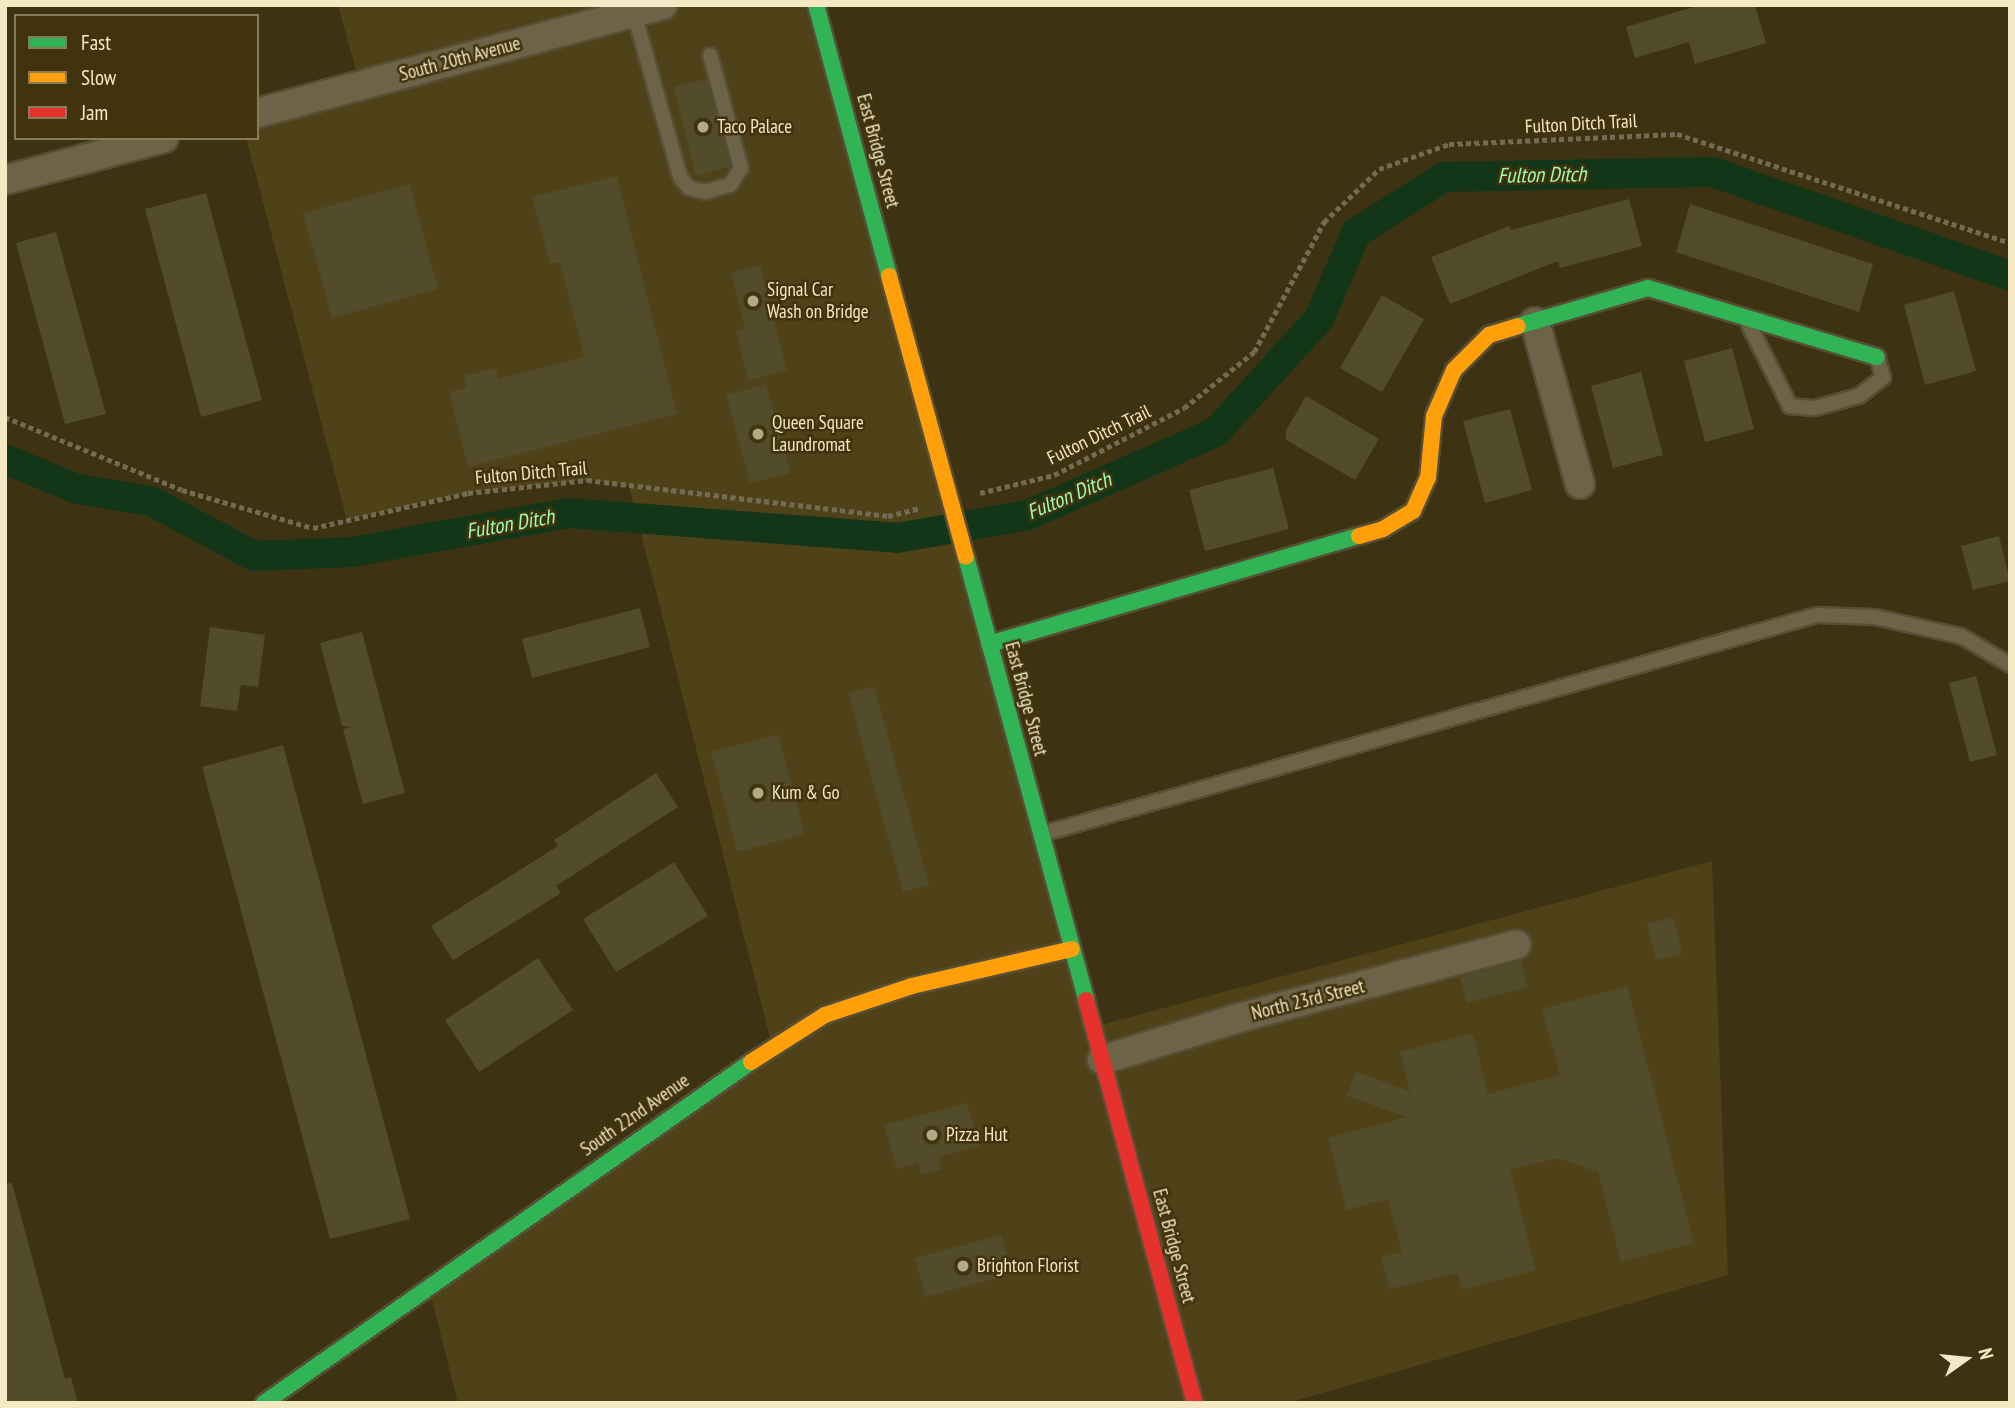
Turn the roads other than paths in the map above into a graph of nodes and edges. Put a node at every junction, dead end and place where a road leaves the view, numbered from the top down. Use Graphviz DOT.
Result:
graph roads {
  1 [pos="663,5"];
  2 [pos="816,5"];
  3 [pos="634,13"];
  4 [pos="710,55"];
  5 [pos="259,112"];
  6 [pos="156,140"];
  7 [pos="5,180"];
  8 [pos="1745,317"];
  9 [pos="1535,322"];
  10 [pos="1877,357"];
  11 [pos="1580,484"];
  12 [pos="989,644"];
  13 [pos="2010,665"];
  14 [pos="1041,834"];
  15 [pos="1516,945"];
  16 [pos="1072,949"];
  17 [pos="1102,1060"];
  18 [pos="264,1403"];
  19 [pos="1195,1403"];
  1 -- 3 [label="street, South 20th Avenue"];
  2 -- 12 [label="street, East Bridge Street"];
  3 -- 4 [label="lane"];
  3 -- 5 [label="street, South 20th Avenue"];
  6 -- 7 [label="street"];
  8 -- 9 [label="street"];
  8 -- 10 [label="street"];
  8 -- 10 [label="lane"];
  9 -- 11 [label="street"];
  9 -- 12 [label="street"];
  12 -- 14 [label="street, East Bridge Street"];
  13 -- 14 [label="lane"];
  14 -- 16 [label="street, East Bridge Street"];
  15 -- 17 [label="street, North 23rd Street"];
  16 -- 17 [label="street, East Bridge Street"];
  16 -- 18 [label="street, South 22nd Avenue"];
  17 -- 19 [label="street, East Bridge Street"];
}
